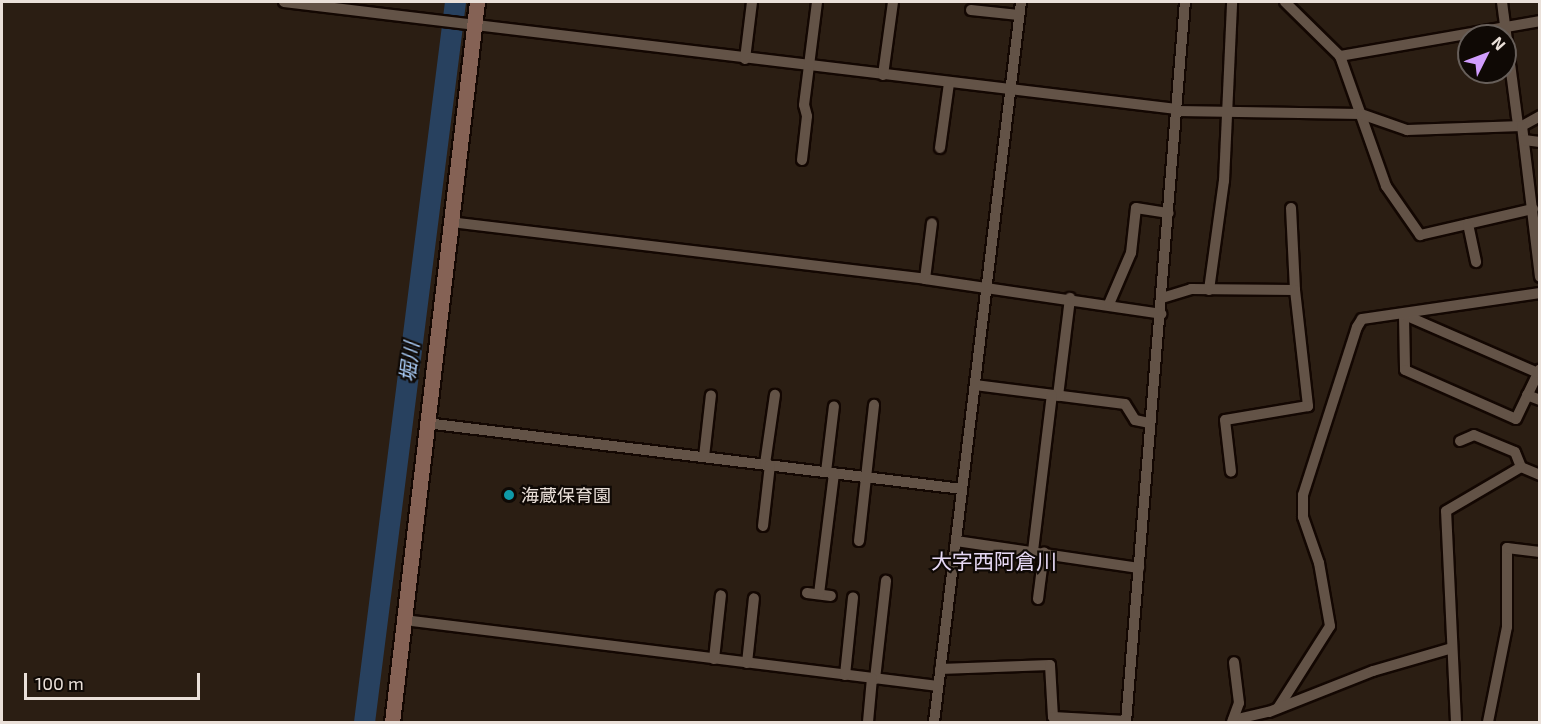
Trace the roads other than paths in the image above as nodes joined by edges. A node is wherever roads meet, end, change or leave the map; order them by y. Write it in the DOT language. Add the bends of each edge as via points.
graph roads {
  1 [pos="284,2"];
  2 [pos="477,2"];
  3 [pos="752,2"];
  4 [pos="817,2"];
  5 [pos="892,2"];
  6 [pos="1021,2"];
  7 [pos="1185,2"];
  8 [pos="1232,2"];
  9 [pos="1285,2"];
  10 [pos="1502,2"];
  11 [pos="311,3"];
  12 [pos="971,10"];
  13 [pos="1019,15"];
  14 [pos="1539,21"];
  15 [pos="471,24"];
  16 [pos="1506,24"];
  17 [pos="1517,25"];
  18 [pos="1457,36"];
  19 [pos="1340,56"];
  20 [pos="745,59"];
  21 [pos="809,66"];
  22 [pos="883,75"];
  23 [pos="949,83"];
  24 [pos="1514,84"];
  25 [pos="1009,90"];
  26 [pos="1177,110"];
  27 [pos="1227,114"];
  28 [pos="1361,114"];
  29 [pos="1539,116"];
  30 [pos="1520,126"];
  31 [pos="1524,140"];
  32 [pos="1539,142"];
  33 [pos="940,148"];
  34 [pos="802,160"];
  35 [pos="1291,208"];
  36 [pos="1533,209"];
  37 [pos="1169,213"];
  38 [pos="450,222"];
  39 [pos="932,223"];
  40 [pos="1468,224"];
  41 [pos="1538,236"];
  42 [pos="1476,262"];
  43 [pos="1539,277"];
  44 [pos="925,279"];
  45 [pos="987,288"];
  46 [pos="1209,290"];
  47 [pos="1295,290"];
  48 [pos="1539,293"];
  49 [pos="1070,298"];
  50 [pos="1162,298"];
  51 [pos="1109,304"];
  52 [pos="1161,314"];
  53 [pos="1405,316"];
  54 [pos="1538,370"];
  55 [pos="975,385"];
  56 [pos="1527,394"];
  57 [pos="711,395"];
  58 [pos="775,395"];
  59 [pos="1055,396"];
  60 [pos="1539,400"];
  61 [pos="874,405"];
  62 [pos="834,406"];
  63 [pos="426,423"];
  64 [pos="1149,423"];
  65 [pos="1460,441"];
  66 [pos="704,457"];
  67 [pos="767,464"];
  68 [pos="1521,467"];
  69 [pos="830,472"];
  70 [pos="1231,472"];
  71 [pos="1539,475"];
  72 [pos="866,476"];
  73 [pos="962,489"];
  74 [pos="763,526"];
  75 [pos="859,541"];
  76 [pos="956,541"];
  77 [pos="1039,551"];
  78 [pos="1539,552"];
  79 [pos="1139,568"];
  80 [pos="886,581"];
  81 [pos="722,595"];
  82 [pos="831,596"];
  83 [pos="854,597"];
  84 [pos="754,598"];
  85 [pos="1038,599"];
  86 [pos="404,621"];
  87 [pos="1452,648"];
  88 [pos="714,658"];
  89 [pos="1234,662"];
  90 [pos="747,663"];
  91 [pos="940,669"];
  92 [pos="845,675"];
  93 [pos="874,678"];
  94 [pos="938,686"];
  95 [pos="1278,708"];
  96 [pos="1053,720"];
  97 [pos="1233,721"];
  98 [pos="1126,722"];
  99 [pos="392,723"];
  100 [pos="868,723"];
  101 [pos="934,723"];
  102 [pos="1456,723"];
  103 [pos="1488,723"];
  1 -- 11 [label="street"];
  2 -- 15 [label="street"];
  3 -- 20 [label="street"];
  4 -- 21 [label="street"];
  5 -- 22 [label="street"];
  6 -- 13 [label="street"];
  7 -- 26 [label="street"];
  8 -- 27 [label="street"];
  9 -- 19 [label="street"];
  10 -- 16 [label="street"];
  11 -- 15 [label="street"];
  12 -- 13 [label="street"];
  13 -- 25 [label="street"];
  14 -- 17 [label="street"];
  15 -- 20 [label="street"];
  15 -- 38 [label="street"];
  18 -- 19 [label="street"];
  19 -- 28 [label="street"];
  20 -- 21 [label="street"];
  21 -- 22 [label="street"];
  21 -- 34 [label="street"];
  22 -- 23 [label="street"];
  23 -- 25 [label="street"];
  23 -- 33 [label="street"];
  24 -- 30 [label="street"];
  25 -- 26 [label="street"];
  25 -- 45 [label="street"];
  26 -- 27 [label="street"];
  26 -- 37 [label="street"];
  27 -- 28 [label="street"];
  27 -- 46 [label="street" via="1224,182"];
  28 -- 30 [label="street" via="1407,130"];
  28 -- 40 [label="street" via="1386,186 1420,235"];
  29 -- 30 [label="street"];
  30 -- 31 [label="street"];
  31 -- 32 [label="street"];
  31 -- 36 [label="street"];
  35 -- 47 [label="street"];
  36 -- 40 [label="street"];
  36 -- 41 [label="street"];
  37 -- 50 [label="street"];
  37 -- 51 [label="street" via="1136,208 1131,254"];
  38 -- 44 [label="street"];
  38 -- 63 [label="street"];
  39 -- 44 [label="street"];
  40 -- 42 [label="street"];
  41 -- 43 [label="street" via="1534,243"];
  44 -- 45 [label="street"];
  45 -- 49 [label="street"];
  45 -- 55 [label="street"];
  46 -- 47 [label="street"];
  46 -- 50 [label="street" via="1191,289"];
  47 -- 70 [label="street" via="1308,406 1225,420"];
  48 -- 53 [label="street"];
  49 -- 51 [label="street"];
  49 -- 59 [label="street"];
  50 -- 52 [label="street"];
  51 -- 52 [label="street"];
  52 -- 64 [label="street"];
  53 -- 54 [label="street"];
  53 -- 56 [label="street" via="1405,370 1516,419"];
  53 -- 95 [label="street" via="1362,319 1357,327 1305,487 1303,517 1319,564 1330,626"];
  54 -- 56 [label="street"];
  55 -- 59 [label="street"];
  55 -- 73 [label="street"];
  56 -- 60 [label="street"];
  57 -- 66 [label="street"];
  58 -- 67 [label="street"];
  59 -- 64 [label="street" via="1125,404 1135,420"];
  59 -- 77 [label="street"];
  61 -- 72 [label="street"];
  62 -- 69 [label="street"];
  63 -- 66 [label="street"];
  63 -- 86 [label="street"];
  64 -- 79 [label="street"];
  65 -- 68 [label="street" via="1474,435 1515,453"];
  66 -- 67 [label="street"];
  67 -- 69 [label="street"];
  67 -- 74 [label="street"];
  68 -- 71 [label="street"];
  68 -- 87 [label="street" via="1446,511"];
  69 -- 72 [label="street"];
  69 -- 82 [label="street" via="813,593"];
  72 -- 73 [label="street"];
  72 -- 75 [label="street"];
  73 -- 76 [label="street"];
  76 -- 77 [label="street"];
  76 -- 91 [label="street"];
  77 -- 79 [label="street"];
  77 -- 85 [label="street"];
  78 -- 103 [label="street" via="1507,548 1507,627"];
  79 -- 98 [label="street"];
  80 -- 93 [label="street"];
  81 -- 88 [label="street"];
  83 -- 92 [label="street"];
  84 -- 90 [label="street"];
  86 -- 88 [label="street"];
  86 -- 99 [label="street"];
  87 -- 95 [label="street" via="1373,671"];
  87 -- 102 [label="street"];
  88 -- 90 [label="street"];
  89 -- 97 [label="street" via="1239,703"];
  90 -- 92 [label="street"];
  91 -- 94 [label="street"];
  91 -- 96 [label="street" via="1050,665"];
  92 -- 93 [label="street"];
  93 -- 94 [label="street"];
  93 -- 100 [label="street"];
  94 -- 101 [label="street"];
  95 -- 97 [label="street"];
  96 -- 98 [label="street"];
}
